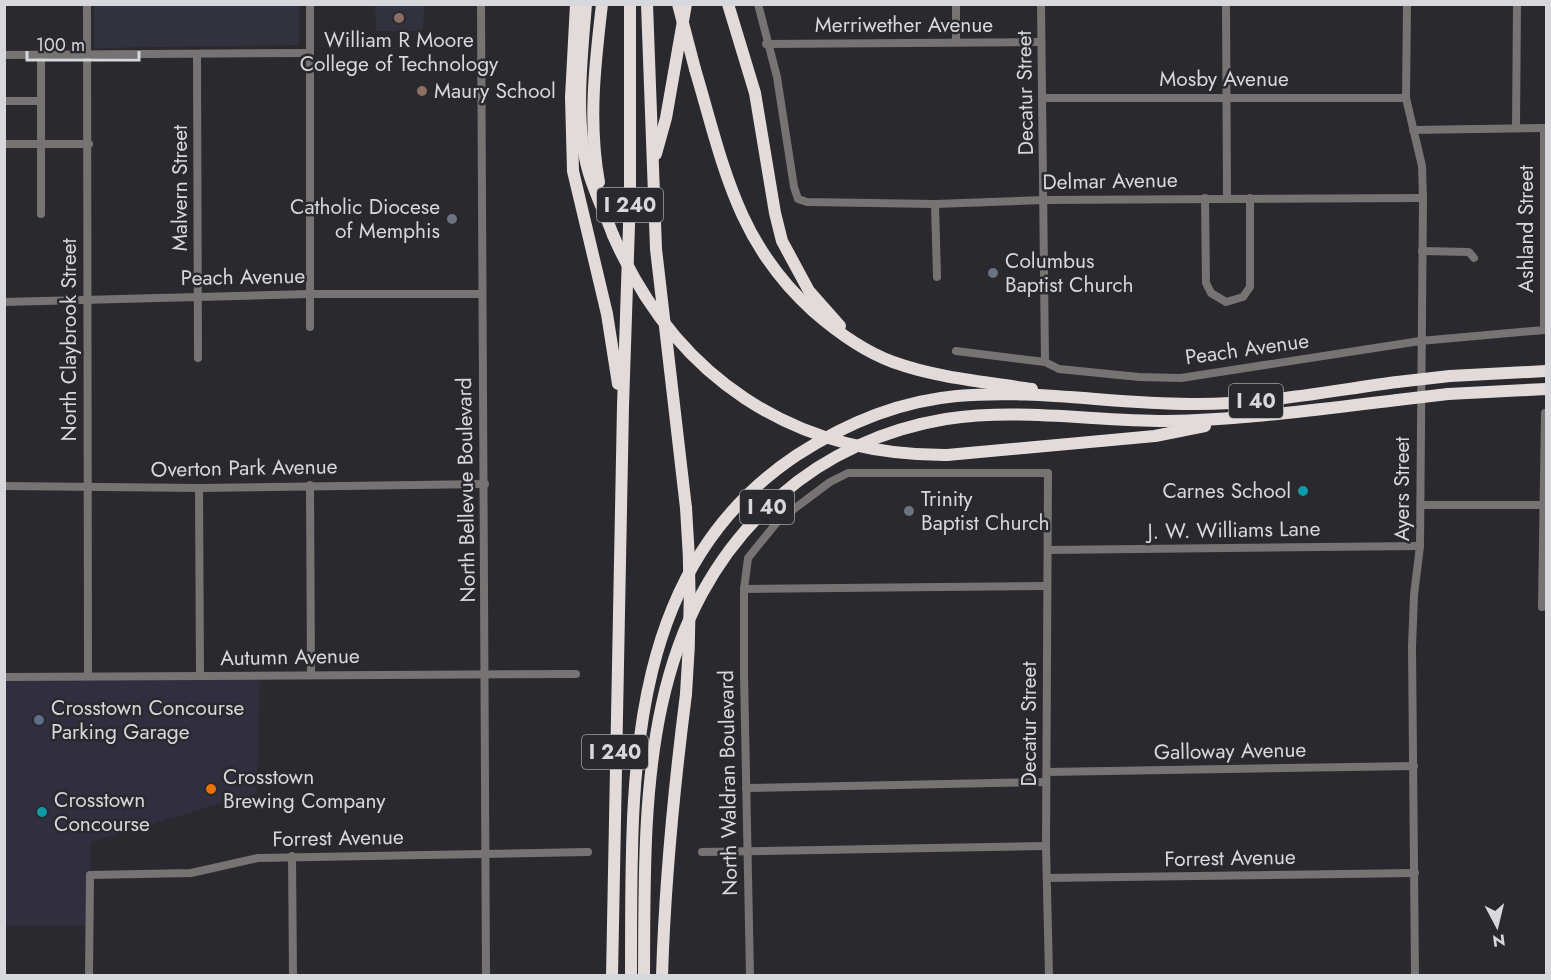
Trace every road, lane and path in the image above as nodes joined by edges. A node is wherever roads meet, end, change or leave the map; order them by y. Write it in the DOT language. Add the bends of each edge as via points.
graph roads {
  1 [pos="87,4"];
  2 [pos="310,4"];
  3 [pos="481,4"];
  4 [pos="576,4"];
  5 [pos="586,4"];
  6 [pos="602,4"];
  7 [pos="630,4"];
  8 [pos="647,4"];
  9 [pos="678,4"];
  10 [pos="686,4"];
  11 [pos="728,4"];
  12 [pos="758,4"];
  13 [pos="956,4"];
  14 [pos="1041,4"];
  15 [pos="1226,4"];
  16 [pos="1407,4"];
  17 [pos="1517,4"];
  18 [pos="956,42"];
  19 [pos="1041,42"];
  20 [pos="766,44"];
  21 [pos="310,53"];
  22 [pos="87,54"];
  23 [pos="197,54"];
  24 [pos="4,55"];
  25 [pos="41,55"];
  26 [pos="1227,96"];
  27 [pos="1043,98"];
  28 [pos="1406,98"];
  29 [pos="4,101"];
  30 [pos="41,101"];
  31 [pos="1516,127"];
  32 [pos="1545,128"];
  33 [pos="1413,130"];
  34 [pos="4,144"];
  35 [pos="42,144"];
  36 [pos="89,144"];
  37 [pos="652,166"];
  38 [pos="592,169"];
  39 [pos="1227,197"];
  40 [pos="1205,198"];
  41 [pos="1250,198"];
  42 [pos="1423,198"];
  43 [pos="1044,200"];
  44 [pos="935,204"];
  45 [pos="41,214"];
  46 [pos="1422,252"];
  47 [pos="1474,258"];
  48 [pos="937,277"];
  49 [pos="309,294"];
  50 [pos="482,294"];
  51 [pos="198,296"];
  52 [pos="86,300"];
  53 [pos="4,302"];
  54 [pos="310,327"];
  55 [pos="1544,330"];
  56 [pos="1420,341"];
  57 [pos="855,343"];
  58 [pos="956,351"];
  59 [pos="198,358"];
  60 [pos="1046,362"];
  61 [pos="1546,371"];
  62 [pos="1546,389"];
  63 [pos="1114,402"];
  64 [pos="623,406"];
  65 [pos="1545,413"];
  66 [pos="1242,419"];
  67 [pos="485,484"];
  68 [pos="310,485"];
  69 [pos="4,486"];
  70 [pos="86,487"];
  71 [pos="199,488"];
  72 [pos="1421,505"];
  73 [pos="1545,505"];
  74 [pos="1420,546"];
  75 [pos="1048,550"];
  76 [pos="1047,586"];
  77 [pos="744,589"];
  78 [pos="1542,607"];
  79 [pos="311,674"];
  80 [pos="486,674"];
  81 [pos="576,674"];
  82 [pos="88,676"];
  83 [pos="200,676"];
  84 [pos="4,677"];
  85 [pos="1414,766"];
  86 [pos="1047,772"];
  87 [pos="1046,782"];
  88 [pos="746,788"];
  89 [pos="1046,846"];
  90 [pos="747,850"];
  91 [pos="588,852"];
  92 [pos="702,852"];
  93 [pos="486,853"];
  94 [pos="292,856"];
  95 [pos="1414,873"];
  96 [pos="1047,879"];
  97 [pos="89,975"];
  98 [pos="293,975"];
  99 [pos="486,975"];
  100 [pos="612,975"];
  101 [pos="631,975"];
  102 [pos="644,975"];
  103 [pos="662,975"];
  104 [pos="750,975"];
  105 [pos="1049,975"];
  106 [pos="1415,975"];
  1 -- 22 [label="street, North Claybrook Street"];
  2 -- 21 [label="street"];
  3 -- 50 [label="street, North Bellevue Boulevard"];
  4 -- 64 [label="highway" via="571,97 573,171 607,314"];
  5 -- 38 [label="highway" via="582,112"];
  6 -- 38 [label="highway" via="592,103"];
  7 -- 64 [label="highway, I 240" via="630,195"];
  8 -- 37 [label="highway, I 240"];
  9 -- 57 [label="highway, bridge" via="734,197 759,249 788,289"];
  10 -- 37 [label="highway" via="666,118"];
  11 -- 57 [label="highway" via="755,93 782,241 809,291"];
  12 -- 20 [label="street"];
  13 -- 18 [label="street"];
  14 -- 19 [label="street, Decatur Street"];
  15 -- 26 [label="street"];
  16 -- 28 [label="street, Ayers Street"];
  17 -- 31 [label="street"];
  18 -- 19 [label="street, Merriwether Avenue"];
  18 -- 20 [label="street, Merriwether Avenue"];
  19 -- 27 [label="street, Decatur Street"];
  20 -- 44 [label="street, Delmar Avenue" via="777,77 798,199"];
  21 -- 23 [label="street"];
  21 -- 49 [label="street"];
  22 -- 23 [label="street"];
  22 -- 25 [label="street"];
  22 -- 36 [label="street, North Claybrook Street"];
  23 -- 51 [label="street, Malvern Street"];
  24 -- 25 [label="street"];
  25 -- 30 [label="street"];
  26 -- 27 [label="street, Mosby Avenue"];
  26 -- 28 [label="street, Mosby Avenue"];
  26 -- 39 [label="street"];
  27 -- 43 [label="street, Decatur Street"];
  28 -- 33 [label="street, Ayers Street"];
  29 -- 30 [label="street"];
  30 -- 35 [label="street"];
  31 -- 32 [label="street"];
  31 -- 33 [label="street"];
  32 -- 55 [label="street, Ashland Street"];
  33 -- 42 [label="street, Ayers Street" via="1422,166"];
  34 -- 35 [label="street"];
  35 -- 36 [label="street"];
  35 -- 45 [label="street"];
  36 -- 52 [label="street, North Claybrook Street"];
  37 -- 103 [label="highway, I 240, bridge" via="656,249 692,572 691,634 671,809"];
  38 -- 66 [label="highway, bridge" via="613,235 657,315 695,360 736,394 784,422 834,441 891,453 947,455 1155,435"];
  39 -- 40 [label="street, Delmar Avenue"];
  39 -- 41 [label="street, Delmar Avenue"];
  40 -- 41 [label="street" via="1206,283 1210,294 1226,302 1243,297 1250,287"];
  40 -- 43 [label="street, Delmar Avenue"];
  41 -- 42 [label="street, Delmar Avenue"];
  42 -- 46 [label="street, Ayers Street"];
  43 -- 44 [label="street, Delmar Avenue"];
  43 -- 60 [label="street, Decatur Street"];
  44 -- 48 [label="street"];
  46 -- 47 [label="street" via="1469,252"];
  46 -- 56 [label="street, Ayers Street"];
  49 -- 50 [label="street, Peach Avenue"];
  49 -- 51 [label="street, Peach Avenue"];
  49 -- 54 [label="street"];
  50 -- 67 [label="street, North Bellevue Boulevard"];
  51 -- 52 [label="street, Peach Avenue"];
  51 -- 59 [label="street, Malvern Street"];
  52 -- 53 [label="street, Peach Avenue"];
  52 -- 70 [label="street, North Claybrook Street"];
  55 -- 56 [label="street, Peach Avenue"];
  56 -- 60 [label="street, Peach Avenue" via="1181,378 1059,369"];
  56 -- 72 [label="street, Ayers Street"];
  57 -- 63 [label="highway" via="892,362 932,373"];
  58 -- 60 [label="street, Peach Avenue"];
  61 -- 63 [label="highway, I 40, bridge" via="1450,376 1220,404"];
  62 -- 66 [label="highway, I 40, bridge" via="1448,394"];
  63 -- 101 [label="highway, I 40" via="979,395 896,408 838,431 788,461 756,487 720,526 678,594 649,676 634,784"];
  64 -- 100 [label="highway, I 240"];
  65 -- 73 [label="street"];
  66 -- 102 [label="highway, I 40" via="1162,421 1021,414 945,419 893,432 835,457 765,508 706,585 677,648 663,695 647,815"];
  67 -- 68 [label="street, Overton Park Avenue"];
  67 -- 80 [label="street, North Bellevue Boulevard"];
  68 -- 71 [label="street, Overton Park Avenue"];
  68 -- 79 [label="street"];
  69 -- 70 [label="street, Overton Park Avenue"];
  70 -- 71 [label="street, Overton Park Avenue"];
  70 -- 82 [label="street, North Claybrook Street"];
  71 -- 83 [label="street"];
  72 -- 73 [label="street"];
  72 -- 74 [label="street, Ayers Street"];
  73 -- 78 [label="street"];
  74 -- 75 [label="street, J. W. Williams Lane"];
  74 -- 85 [label="street, Ayers Street" via="1414,595"];
  75 -- 76 [label="street, Decatur Street"];
  75 -- 77 [label="street, Decatur Street" via="1048,473 848,473 778,521 748,558"];
  76 -- 77 [label="street"];
  76 -- 86 [label="street, Decatur Street"];
  77 -- 88 [label="street, North Waldran Boulevard"];
  79 -- 80 [label="street, Autumn Avenue"];
  79 -- 83 [label="street, Autumn Avenue"];
  80 -- 81 [label="street, Autumn Avenue"];
  80 -- 93 [label="street, North Bellevue Boulevard"];
  82 -- 83 [label="street, Autumn Avenue"];
  82 -- 84 [label="street, Autumn Avenue"];
  85 -- 86 [label="street, Galloway Avenue"];
  85 -- 95 [label="street, Ayers Street"];
  86 -- 87 [label="street, Decatur Street"];
  87 -- 88 [label="street"];
  87 -- 89 [label="street, Decatur Street"];
  88 -- 90 [label="street, North Waldran Boulevard"];
  89 -- 90 [label="street"];
  89 -- 96 [label="street, Decatur Street"];
  90 -- 92 [label="street"];
  90 -- 104 [label="street, North Waldran Boulevard"];
  91 -- 93 [label="street, Forrest Avenue"];
  93 -- 94 [label="street, Forrest Avenue"];
  93 -- 99 [label="street, North Bellevue Boulevard"];
  94 -- 97 [label="street, Forrest Avenue" via="258,858 191,873 90,875"];
  94 -- 98 [label="street"];
  95 -- 96 [label="street, Forrest Avenue"];
  95 -- 106 [label="street, Ayers Street"];
  96 -- 105 [label="street, Decatur Street"];
}
